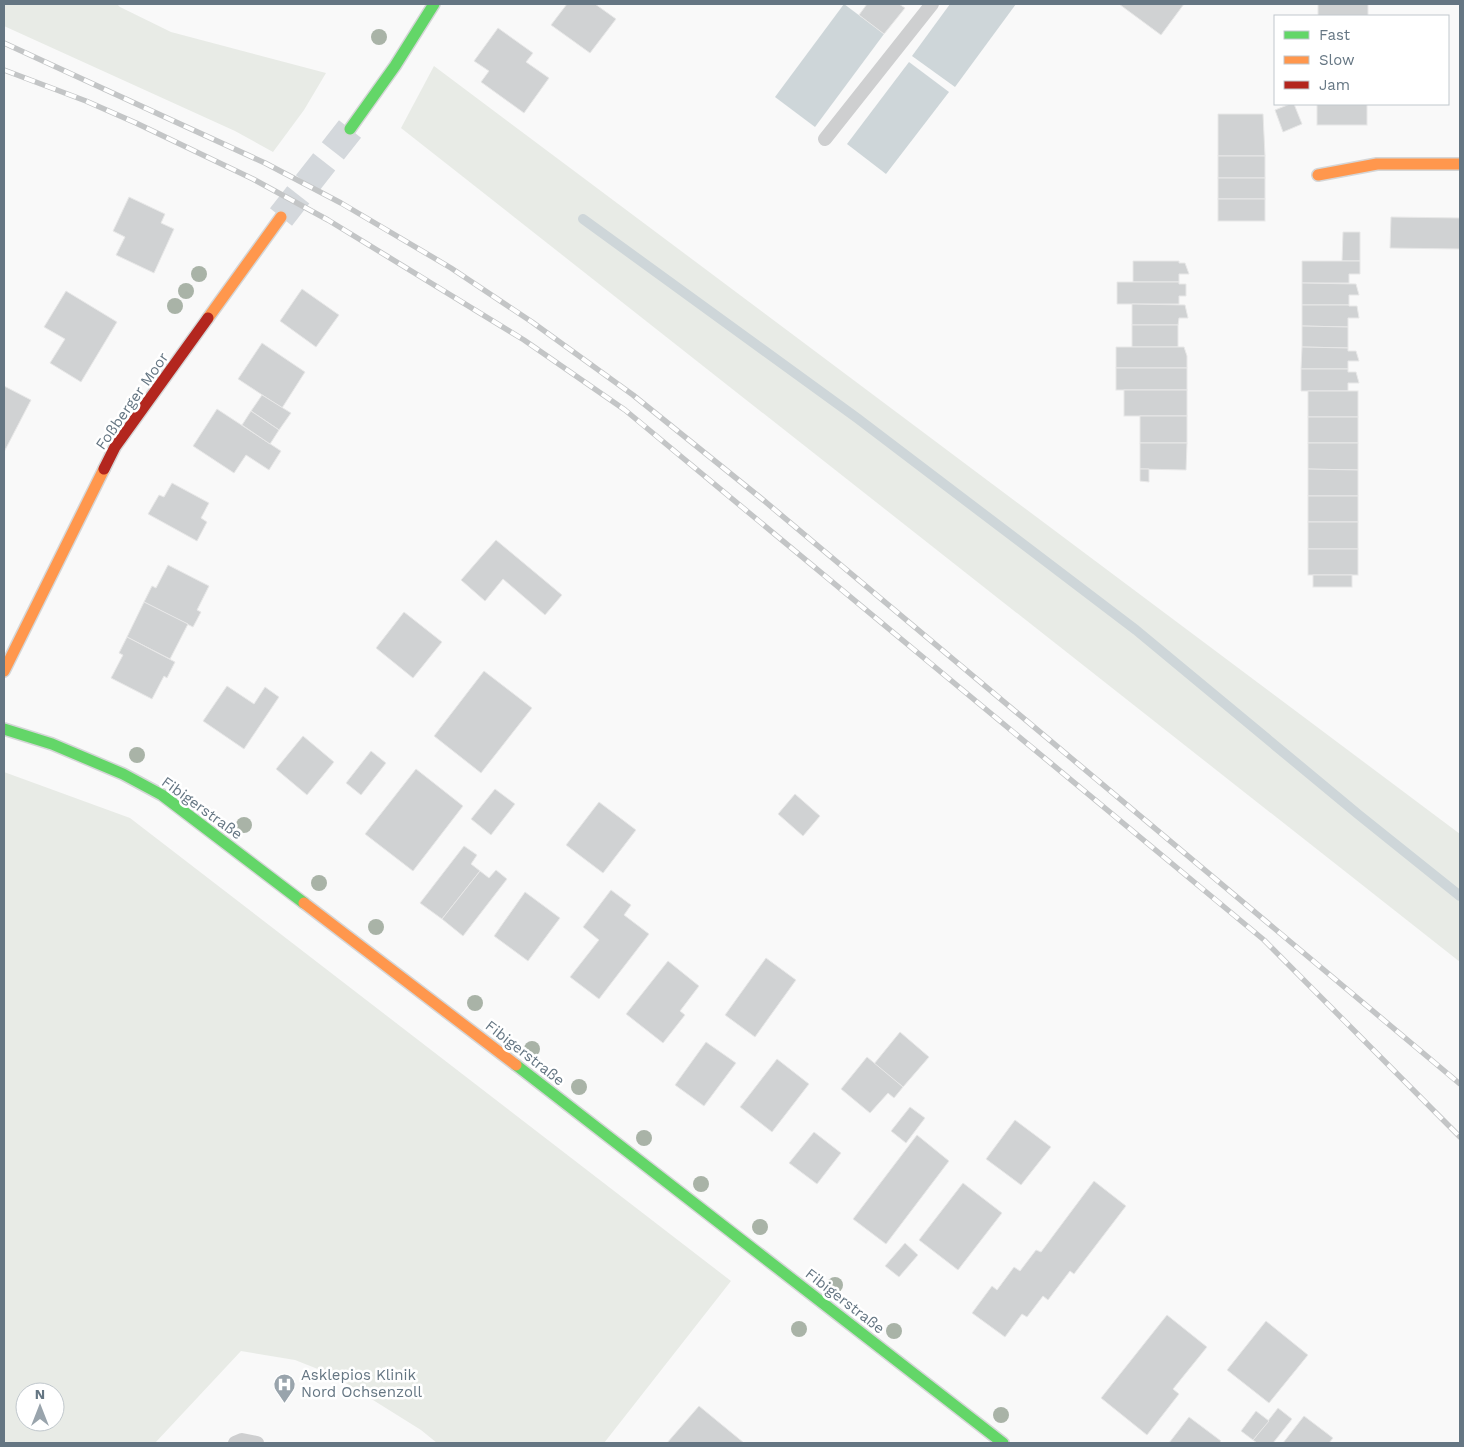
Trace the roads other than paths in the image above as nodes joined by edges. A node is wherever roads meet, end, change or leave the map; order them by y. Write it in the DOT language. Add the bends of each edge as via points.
graph roads {
  1 [pos="434,4"];
  2 [pos="932,4"];
  3 [pos="350,129"];
  4 [pos="825,139"];
  5 [pos="1460,164"];
  6 [pos="1318,175"];
  7 [pos="282,217"];
  8 [pos="4,671"];
  9 [pos="4,728"];
  10 [pos="235,1443"];
  11 [pos="258,1443"];
  12 [pos="1003,1443"];
  1 -- 3 [label="street"];
  2 -- 4 [label="lane"];
  5 -- 6 [label="street" via="1376,164"];
  7 -- 8 [label="street, Foßberger Moor" via="115,447"];
  9 -- 12 [label="street, Fibigerstraße" via="123,774 162,795 487,1042"];
  10 -- 11 [label="lane" via="242,1440"];
}
